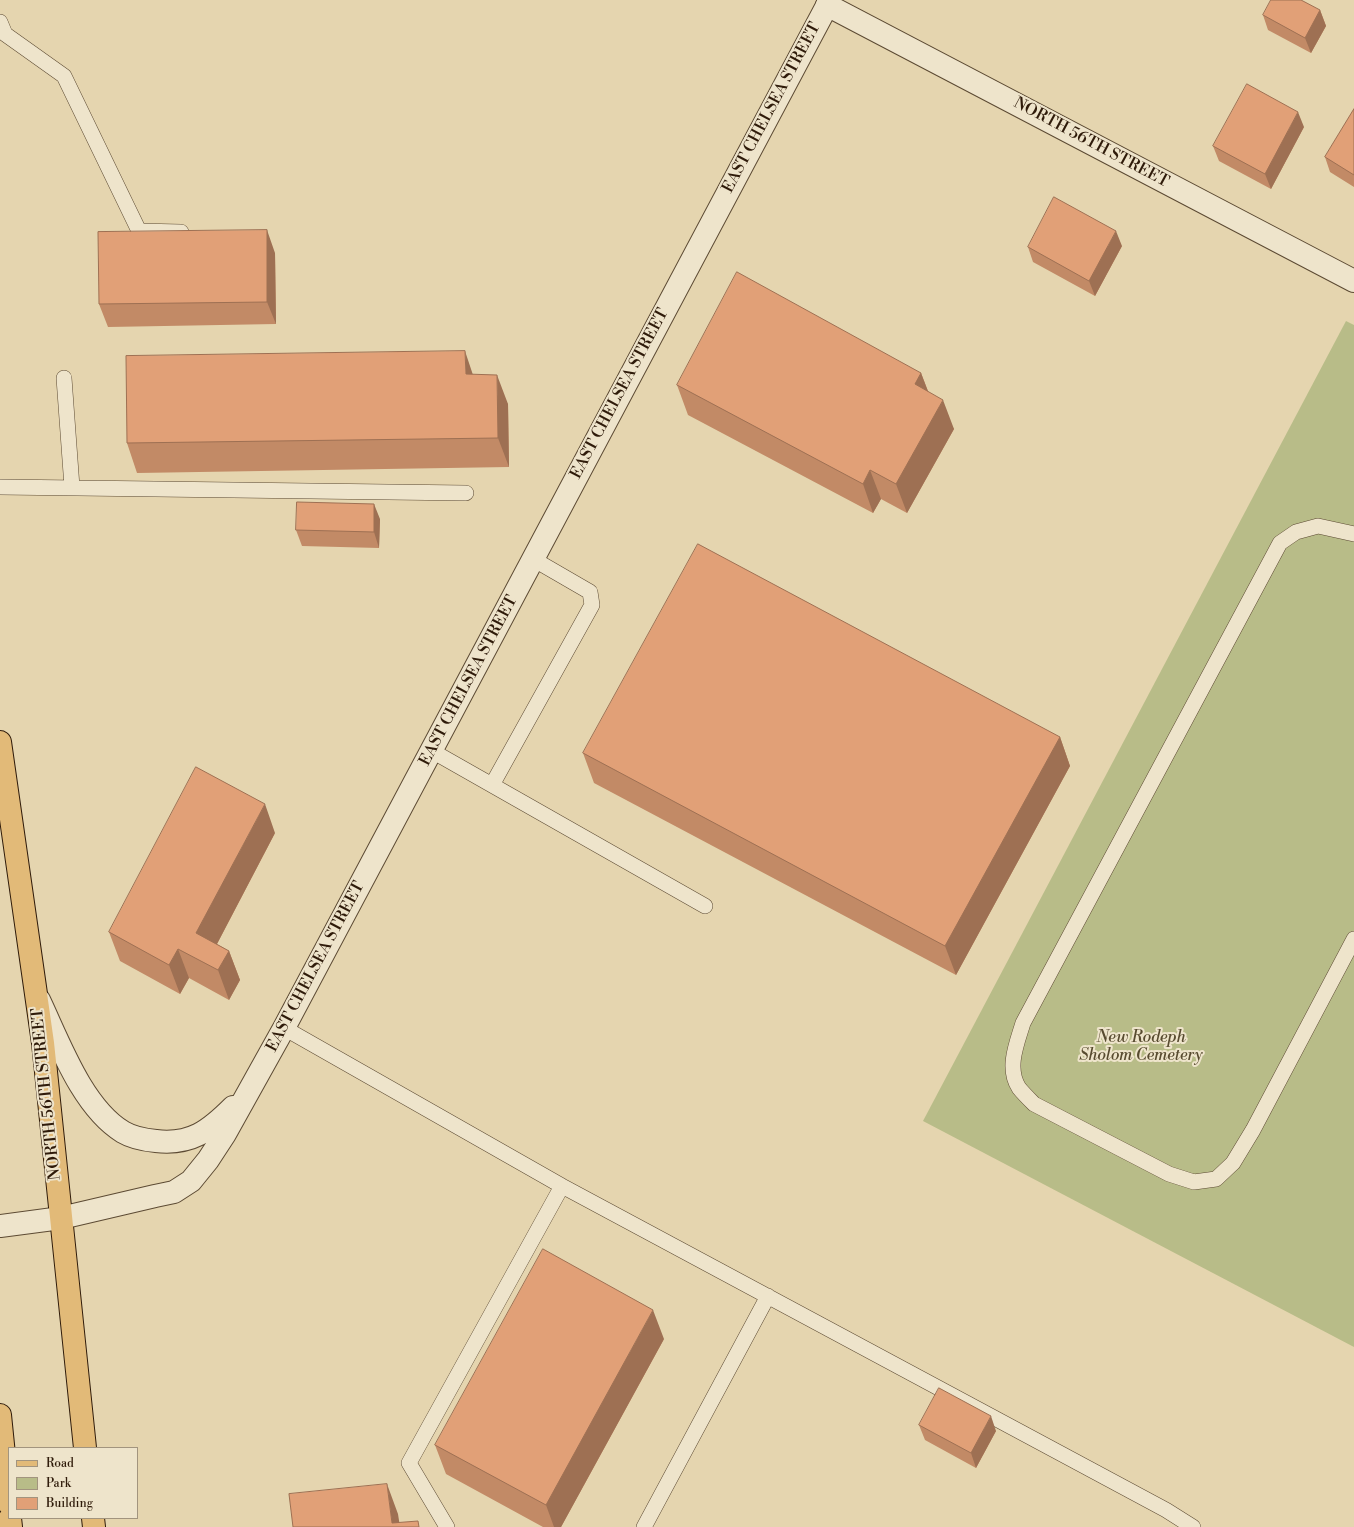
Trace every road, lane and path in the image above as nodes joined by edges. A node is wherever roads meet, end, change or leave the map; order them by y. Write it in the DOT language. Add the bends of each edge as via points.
graph roads {
  1 [pos="828,2"];
  2 [pos="2,31"];
  3 [pos="192,232"];
  4 [pos="1354,281"];
  5 [pos="64,378"];
  6 [pos="72,487"];
  7 [pos="0,488"];
  8 [pos="466,493"];
  9 [pos="1354,534"];
  10 [pos="533,559"];
  11 [pos="0,742"];
  12 [pos="432,750"];
  13 [pos="492,785"];
  14 [pos="705,906"];
  15 [pos="1354,939"];
  16 [pos="36,993"];
  17 [pos="284,1028"];
  18 [pos="249,1091"];
  19 [pos="562,1186"];
  20 [pos="61,1218"];
  21 [pos="0,1226"];
  22 [pos="768,1296"];
  23 [pos="0,1415"];
  24 [pos="85,1447"];
  25 [pos="8,1494"];
  26 [pos="447,1527"];
  27 [pos="644,1527"];
  28 [pos="1193,1527"];
  1 -- 4 [label="street, NORTH 56TH STREET"];
  1 -- 10 [label="street, EAST CHELSEA STREET"];
  2 -- 3 [label="lane" via="64,76 139,231"];
  5 -- 6 [label="lane"];
  6 -- 7 [label="lane"];
  6 -- 8 [label="lane"];
  9 -- 15 [label="lane" via="1318,526 1296,532 1280,543 1023,1023 1014,1051 1013,1072 1018,1087 1034,1104 1169,1174 1194,1182 1216,1179 1233,1163 1253,1130"];
  10 -- 12 [label="street, EAST CHELSEA STREET"];
  10 -- 13 [label="lane" via="590,592 592,605"];
  11 -- 16 [label="main road, NORTH 56TH STREET"];
  12 -- 13 [label="lane"];
  12 -- 17 [label="street, EAST CHELSEA STREET"];
  13 -- 14 [label="lane"];
  16 -- 18 [label="street" via="76,1077 106,1118 124,1132 151,1141 191,1139 220,1121"];
  16 -- 20 [label="main road, NORTH 56TH STREET"];
  17 -- 18 [label="street, EAST CHELSEA STREET"];
  17 -- 19 [label="lane"];
  18 -- 20 [label="street, EAST CHELSEA STREET" via="212,1154 191,1181 174,1192"];
  19 -- 22 [label="lane"];
  19 -- 26 [label="lane" via="409,1463"];
  20 -- 21 [label="street, EAST CHELSEA STREET"];
  20 -- 24 [label="main road, NORTH 56TH STREET"];
  22 -- 27 [label="lane"];
  22 -- 28 [label="lane" via="1159,1506"];
  23 -- 25 [label="main road"];
}
